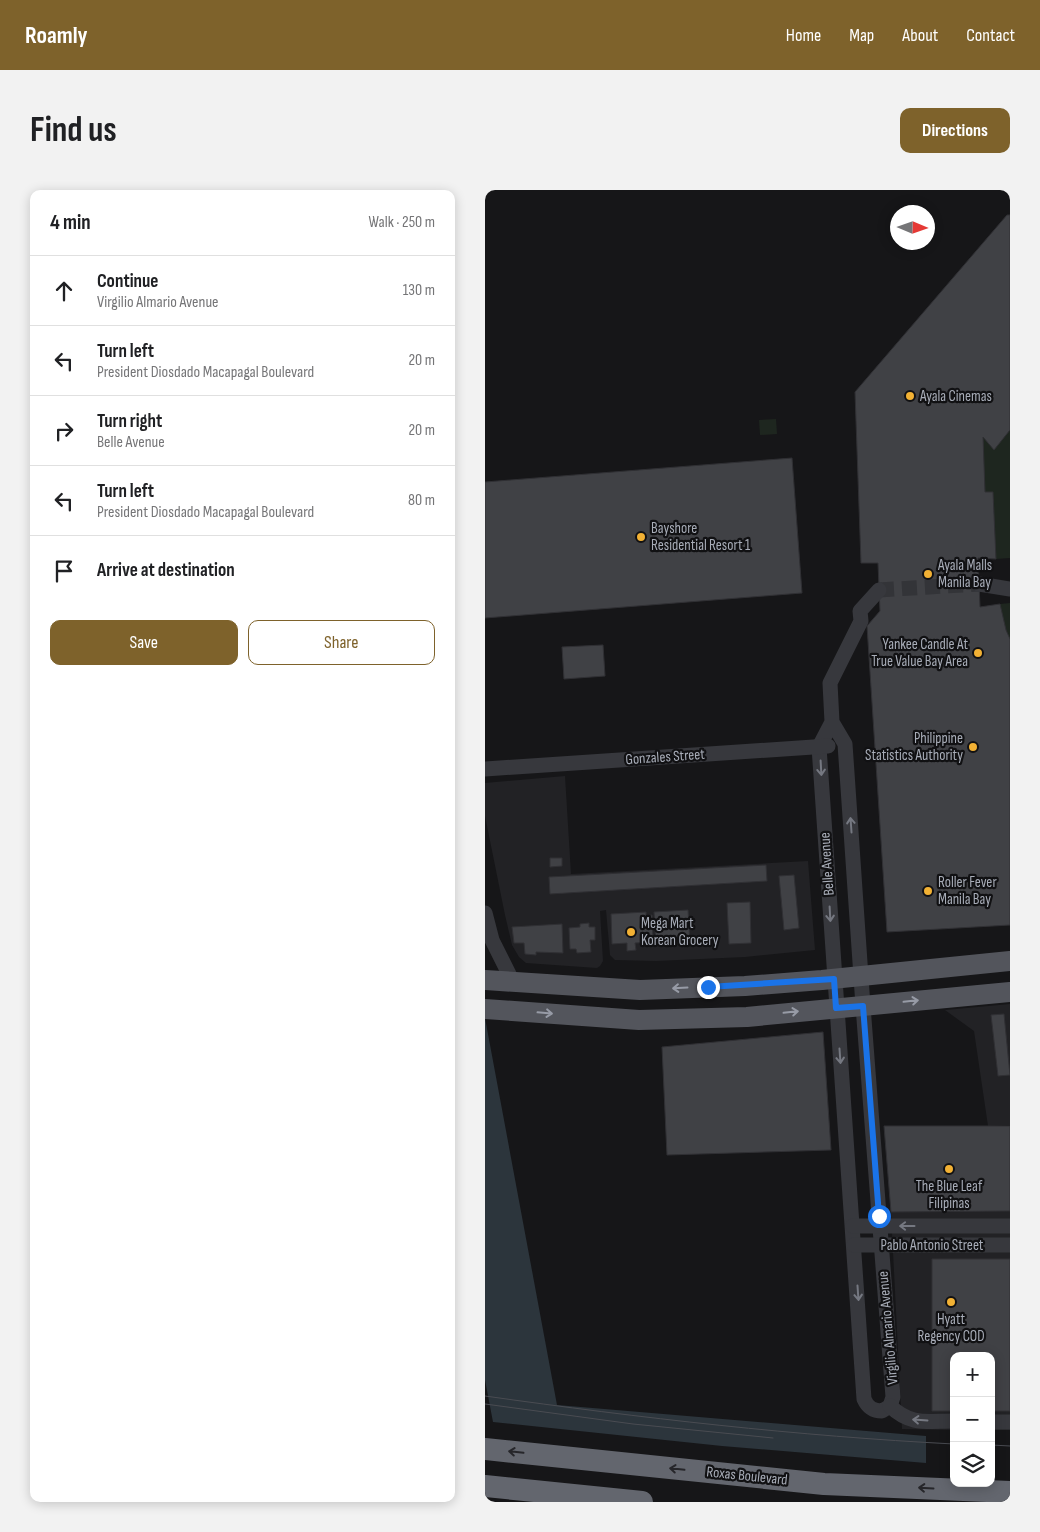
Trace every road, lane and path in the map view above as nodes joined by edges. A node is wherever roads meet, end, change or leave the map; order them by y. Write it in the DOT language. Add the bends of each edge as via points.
graph roads {
  1 [pos="979,584"];
  2 [pos="1010,589"];
  3 [pos="879,590"];
  4 [pos="832,722"];
  5 [pos="845,744"];
  6 [pos="819,746"];
  7 [pos="485,769"];
  8 [pos="485,913"];
  9 [pos="1010,961"];
  10 [pos="861,976"];
  11 [pos="834,979"];
  12 [pos="487,980"];
  13 [pos="513,982"];
  14 [pos="1010,992"];
  15 [pos="863,1006"];
  16 [pos="836,1008"];
  17 [pos="491,1009"];
  18 [pos="853,1226"];
  19 [pos="879,1226"];
  20 [pos="1010,1226"];
  21 [pos="854,1245"];
  22 [pos="881,1245"];
  23 [pos="1010,1246"];
  24 [pos="890,1406"];
  25 [pos="950,1421"];
  26 [pos="995,1422"];
  27 [pos="1010,1422"];
  28 [pos="485,1449"];
  29 [pos="485,1486"];
  30 [pos="1010,1492"];
  31 [pos="564,1498"];
  32 [pos="642,1502"];
  1 -- 2 [label="street"];
  3 -- 4 [label="street, Belle Avenue" via="860,610 861,621 830,683"];
  4 -- 5 [label="street, Belle Avenue"];
  4 -- 6 [label="street"];
  5 -- 6 [label="street, Gonzales Street"];
  10 -- 5 [label="street, Belle Avenue, one-way"];
  6 -- 7 [label="street, Gonzales Street"];
  6 -- 11 [label="street, Belle Avenue, one-way"];
  8 -- 13 [label="street" via="492,940"];
  9 -- 10 [label="main road"];
  10 -- 11 [label="main road"];
  10 -- 15 [label="street, Belle Avenue"];
  11 -- 13 [label="main road, one-way" via="640,990"];
  11 -- 16 [label="street, Belle Avenue"];
  12 -- 13 [label="main road"];
  15 -- 14 [label="main road, one-way"];
  15 -- 16 [label="main road"];
  15 -- 19 [label="street, Virgilio Almario Avenue"];
  17 -- 16 [label="main road, one-way" via="639,1020 747,1017"];
  16 -- 18 [label="street, Virgilio Almario Avenue, one-way"];
  18 -- 19 [label="street, Pablo Antonio Street"];
  18 -- 21 [label="street, Virgilio Almario Avenue"];
  20 -- 19 [label="street, Pablo Antonio Street, one-way"];
  19 -- 22 [label="street, Virgilio Almario Avenue"];
  21 -- 22 [label="street, Pablo Antonio Street"];
  21 -- 24 [label="street, Virgilio Almario Avenue, one-way" via="865,1399 867,1405 877,1411"];
  22 -- 23 [label="street, Pablo Antonio Street"];
  22 -- 24 [label="street, Virgilio Almario Avenue" via="893,1397"];
  25 -- 24 [label="street, one-way" via="909,1420"];
  26 -- 27 [label="street"];
  30 -- 28 [label="highway, Roxas Boulevard, one-way" via="823,1484"];
  29 -- 31 [label="highway"];
  31 -- 32 [label="highway"];
}
